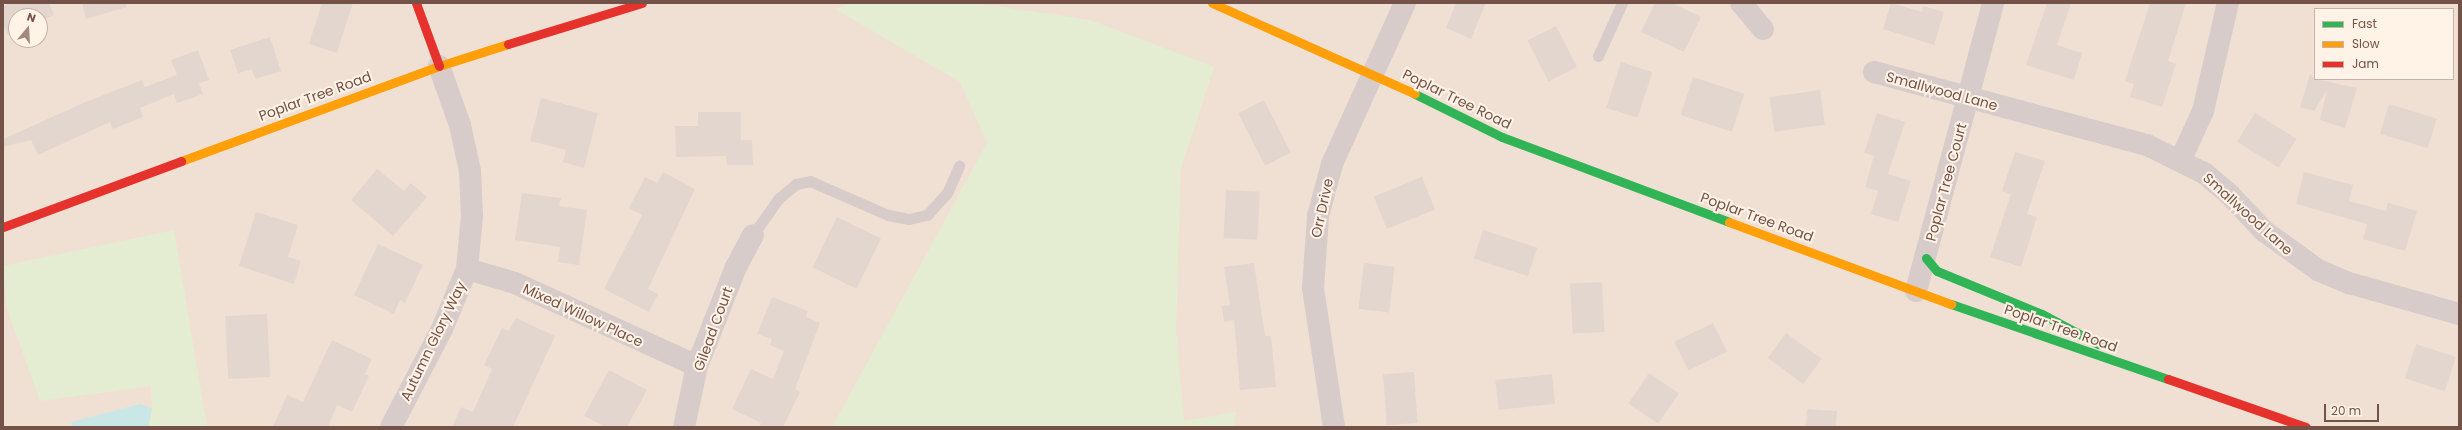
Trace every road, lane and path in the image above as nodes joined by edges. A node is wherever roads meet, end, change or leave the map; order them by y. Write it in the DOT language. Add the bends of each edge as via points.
graph roads {
  1 [pos="416,3"];
  2 [pos="642,3"];
  3 [pos="1212,3"];
  4 [pos="1405,3"];
  5 [pos="1622,3"];
  6 [pos="1993,3"];
  7 [pos="2228,3"];
  8 [pos="1745,5"];
  9 [pos="1763,29"];
  10 [pos="1598,56"];
  11 [pos="439,66"];
  12 [pos="1874,72"];
  13 [pos="1373,73"];
  14 [pos="1968,98"];
  15 [pos="2181,159"];
  16 [pos="959,166"];
  17 [pos="3,227"];
  18 [pos="754,235"];
  19 [pos="1926,258"];
  20 [pos="467,269"];
  21 [pos="1916,291"];
  22 [pos="2459,314"];
  23 [pos="697,366"];
  24 [pos="2157,376"];
  25 [pos="391,427"];
  26 [pos="684,427"];
  27 [pos="1334,427"];
  28 [pos="2306,427"];
  1 -- 11 [label="main road"];
  2 -- 11 [label="main road, Poplar Tree Road"];
  3 -- 13 [label="main road, Poplar Tree Road"];
  4 -- 13 [label="street, Orr Drive"];
  5 -- 10 [label="lane"];
  6 -- 14 [label="street, Poplar Tree Court"];
  7 -- 15 [label="street" via="2203,111"];
  8 -- 9 [label="street"];
  11 -- 17 [label="main road, Poplar Tree Road"];
  11 -- 20 [label="street, Autumn Glory Way" via="460,125 470,171 472,216"];
  12 -- 14 [label="street, Smallwood Lane"];
  13 -- 21 [label="main road, Poplar Tree Road" via="1502,137"];
  13 -- 27 [label="street, Orr Drive" via="1332,164 1314,252 1315,324"];
  14 -- 15 [label="street, Smallwood Lane" via="2147,145"];
  14 -- 19 [label="street, Poplar Tree Court"];
  15 -- 22 [label="street, Smallwood Lane" via="2229,194 2289,252 2318,270 2349,283"];
  16 -- 18 [label="lane" via="947,193 928,215 909,219 888,216 810,182 796,184 778,199"];
  18 -- 23 [label="street, Gilead Court" via="736,267"];
  19 -- 21 [label="street, Poplar Tree Court"];
  19 -- 24 [label="main road" via="1937,271 2042,314"];
  20 -- 23 [label="street, Mixed Willow Place" via="515,283"];
  20 -- 25 [label="street, Autumn Glory Way" via="442,329"];
  21 -- 24 [label="main road, Poplar Tree Road"];
  23 -- 26 [label="street, Gilead Court"];
  24 -- 28 [label="main road, Poplar Tree Road"];
}
